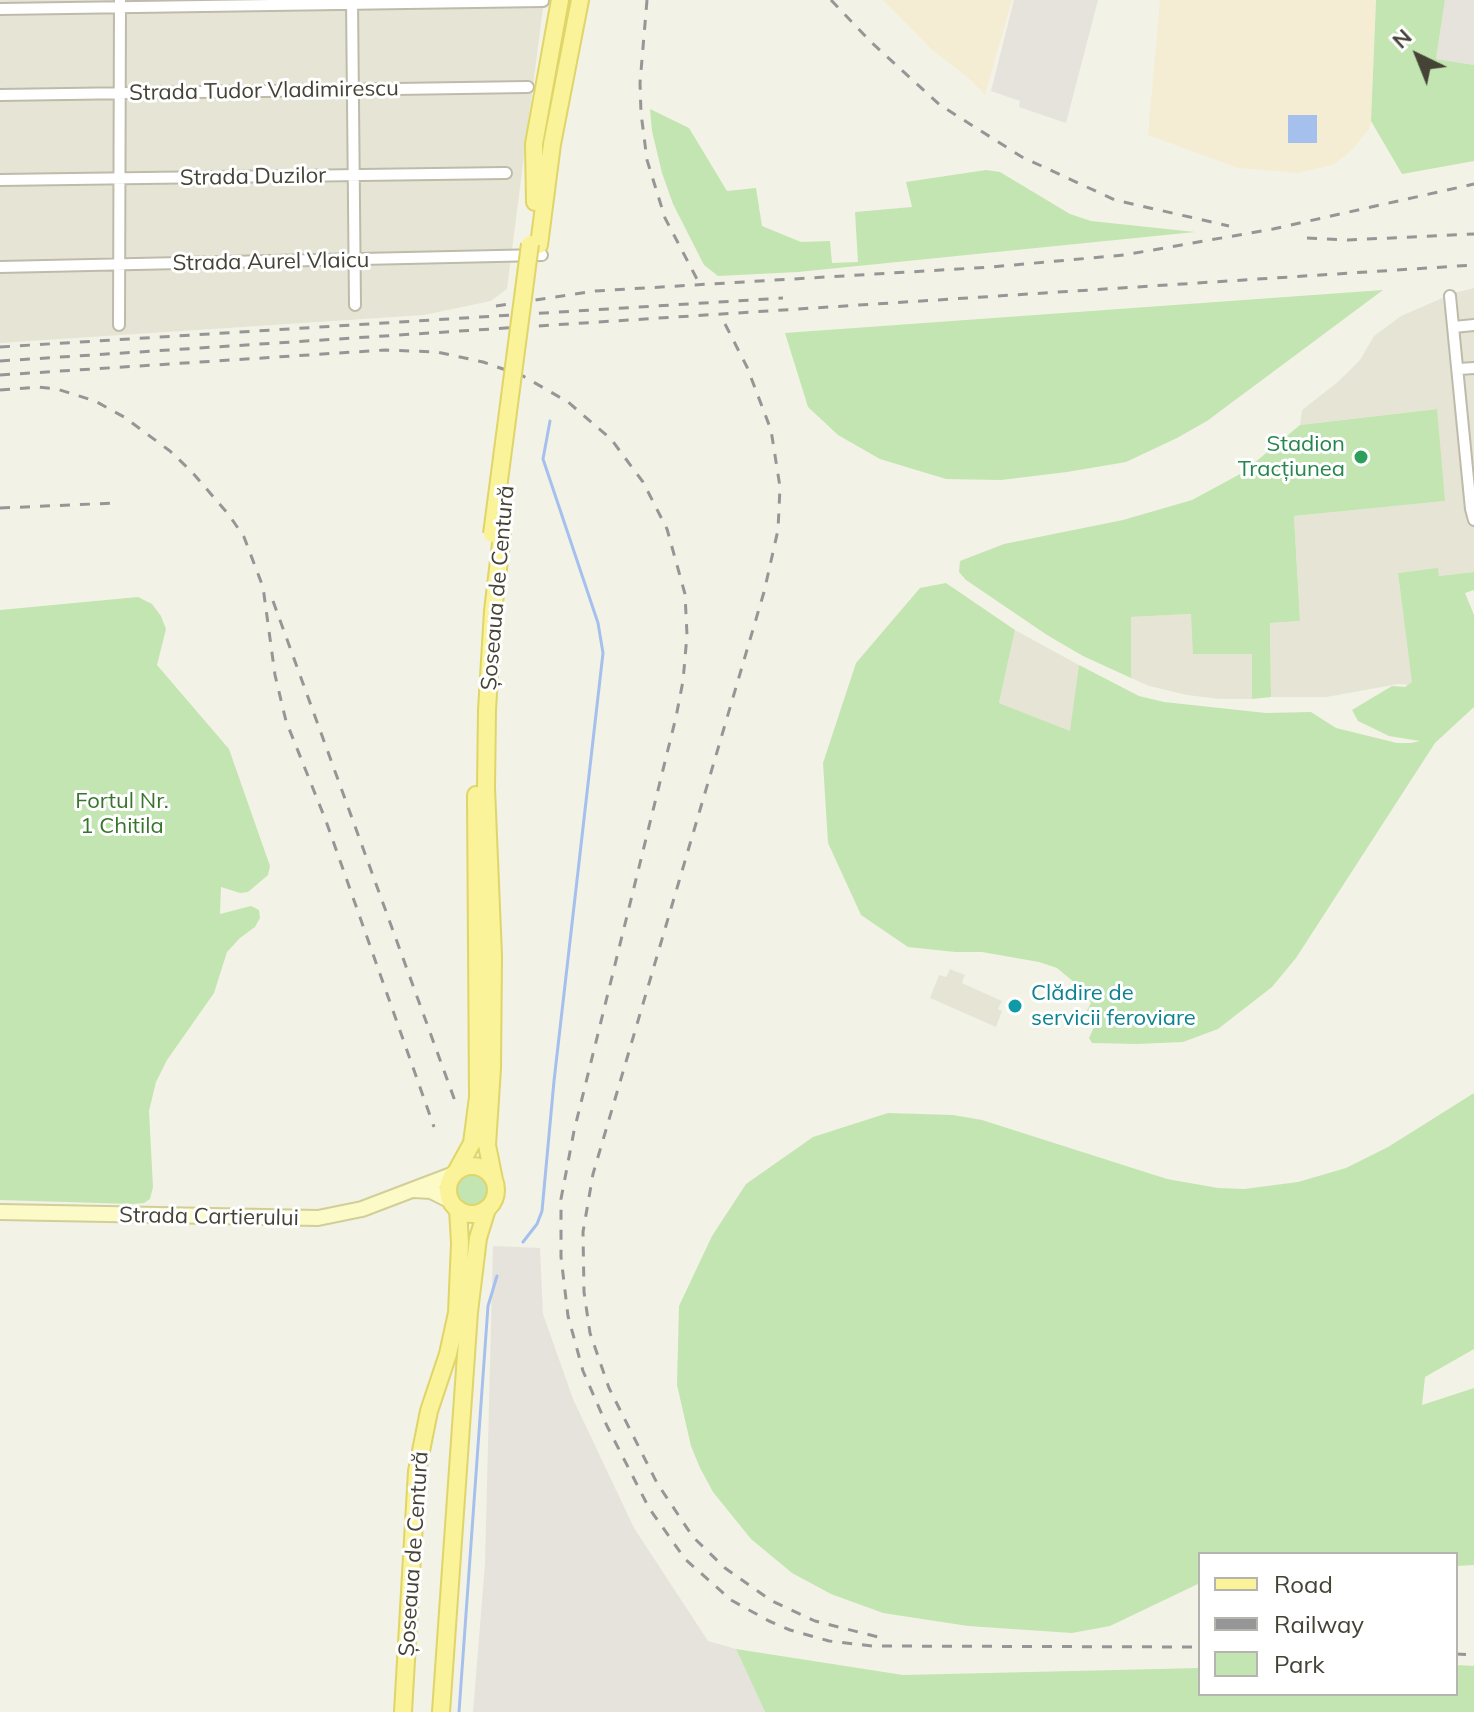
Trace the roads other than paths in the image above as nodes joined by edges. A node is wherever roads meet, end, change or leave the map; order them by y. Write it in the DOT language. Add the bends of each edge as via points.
graph roads {
  1 [pos="560,0"];
  2 [pos="570,0"];
  3 [pos="580,0"];
  4 [pos="590,0"];
  5 [pos="543,1"];
  6 [pos="352,2"];
  7 [pos="120,4"];
  8 [pos="0,9"];
  9 [pos="563,65"];
  10 [pos="528,87"];
  11 [pos="354,89"];
  12 [pos="121,93"];
  13 [pos="0,95"];
  14 [pos="506,173"];
  15 [pos="355,177"];
  16 [pos="121,179"];
  17 [pos="0,180"];
  18 [pos="539,207"];
  19 [pos="537,248"];
  20 [pos="355,261"];
  21 [pos="120,265"];
  22 [pos="0,267"];
  23 [pos="1450,296"];
  24 [pos="355,305"];
  25 [pos="119,325"];
  26 [pos="1474,325"];
  27 [pos="1454,327"];
  28 [pos="1474,368"];
  29 [pos="1459,369"];
  30 [pos="1469,415"];
  31 [pos="1470,456"];
  32 [pos="1474,520"];
  33 [pos="497,534"];
  34 [pos="455,1173"];
  35 [pos="494,1180"];
  36 [pos="414,1190"];
  37 [pos="454,1205"];
  38 [pos="487,1209"];
  39 [pos="0,1212"];
  40 [pos="403,1712"];
  41 [pos="441,1712"];
  1 -- 18 [label="main road" via="534,144"];
  2 -- 9 [label="main road, Șoseaua de Centură"];
  3 -- 9 [label="main road, Șoseaua de Centură"];
  4 -- 18 [label="main road" via="561,158"];
  5 -- 6 [label="street"];
  6 -- 7 [label="street"];
  6 -- 11 [label="street"];
  7 -- 8 [label="street"];
  7 -- 12 [label="street"];
  9 -- 18 [label="main road, Șoseaua de Centură"];
  10 -- 11 [label="street, Strada Tudor Vladimirescu"];
  11 -- 12 [label="street, Strada Tudor Vladimirescu"];
  11 -- 15 [label="street"];
  12 -- 13 [label="street, Strada Tudor Vladimirescu"];
  12 -- 16 [label="street"];
  14 -- 15 [label="street, Strada Duzilor"];
  15 -- 16 [label="street, Strada Duzilor"];
  15 -- 20 [label="street"];
  16 -- 17 [label="street, Strada Duzilor"];
  16 -- 21 [label="street"];
  18 -- 19 [label="main road, Șoseaua de Centură"];
  19 -- 20 [label="street, Strada Aurel Vlaicu"];
  19 -- 33 [label="main road, Șoseaua de Centură"];
  20 -- 21 [label="street, Strada Aurel Vlaicu"];
  20 -- 24 [label="street"];
  21 -- 22 [label="street, Strada Aurel Vlaicu"];
  21 -- 25 [label="street"];
  23 -- 27 [label="street"];
  26 -- 27 [label="street"];
  27 -- 29 [label="street"];
  28 -- 29 [label="street"];
  29 -- 30 [label="street"];
  30 -- 31 [label="street"];
  31 -- 32 [label="street"];
  33 -- 34 [label="main road, Șoseaua de Centură" via="477,697 478,1097 470,1150"];
  33 -- 35 [label="main road, Șoseaua de Centură" via="486,788 493,956 487,1145"];
  34 -- 35 [label="main road" via="477,1166"];
  34 -- 36 [label="street, Strada Cartierului"];
  34 -- 37 [label="main road, Șoseaua de Centură" via="448,1191"];
  35 -- 38 [label="main road, Șoseaua de Centură" via="496,1194"];
  36 -- 37 [label="street" via="431,1191"];
  36 -- 39 [label="street, Strada Cartierului" via="318,1218"];
  37 -- 38 [label="main road" via="476,1214"];
  37 -- 40 [label="main road, Șoseaua de Centură" via="460,1243 457,1313 417,1471"];
  38 -- 41 [label="main road, Șoseaua de Centură" via="469,1312"];
}
